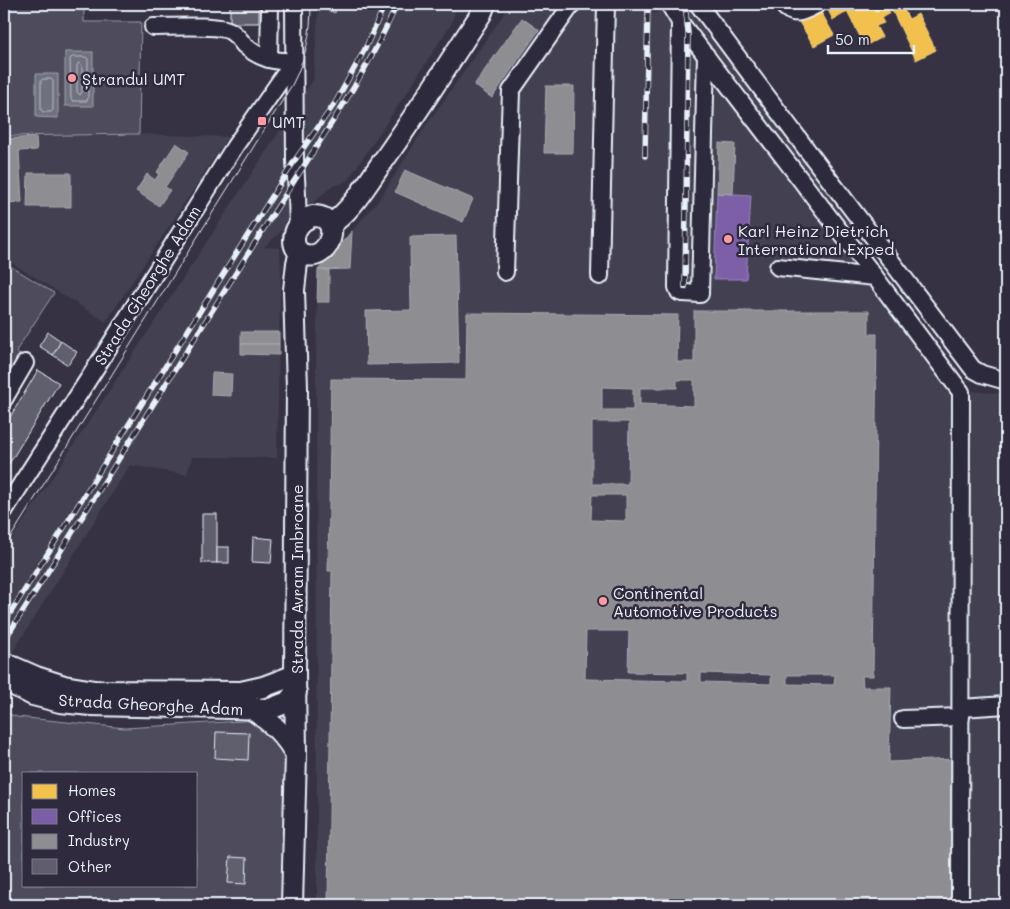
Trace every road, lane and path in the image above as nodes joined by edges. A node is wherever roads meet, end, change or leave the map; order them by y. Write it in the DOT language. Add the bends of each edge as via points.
graph roads {
  1 [pos="270,4"];
  2 [pos="294,4"];
  3 [pos="471,4"];
  4 [pos="485,4"];
  5 [pos="572,4"];
  6 [pos="606,4"];
  7 [pos="669,4"];
  8 [pos="698,4"];
  9 [pos="782,4"];
  10 [pos="818,4"];
  11 [pos="680,22"];
  12 [pos="153,27"];
  13 [pos="456,50"];
  14 [pos="706,55"];
  15 [pos="269,59"];
  16 [pos="294,61"];
  17 [pos="314,222"];
  18 [pos="300,253"];
  19 [pos="778,267"];
  20 [pos="506,272"];
  21 [pos="600,276"];
  22 [pos="875,277"];
  23 [pos="25,363"];
  24 [pos="1006,381"];
  25 [pos="4,399"];
  26 [pos="4,511"];
  27 [pos="4,663"];
  28 [pos="4,680"];
  29 [pos="295,684"];
  30 [pos="1006,705"];
  31 [pos="252,709"];
  32 [pos="961,712"];
  33 [pos="903,719"];
  34 [pos="296,754"];
  35 [pos="292,905"];
  36 [pos="960,905"];
  1 -- 15 [label="street"];
  2 -- 16 [label="street"];
  3 -- 13 [label="main road"];
  4 -- 13 [label="main road"];
  5 -- 20 [label="street" via="511,91"];
  6 -- 21 [label="street"];
  7 -- 11 [label="street"];
  8 -- 24 [label="street" via="973,369"];
  9 -- 10 [label="street" via="791,12 801,13"];
  11 -- 14 [label="street"];
  11 -- 14 [label="street" via="677,288 682,293 700,294"];
  12 -- 15 [label="street" via="229,30 246,47"];
  13 -- 17 [label="main road" via="398,141 345,212 338,219"];
  14 -- 22 [label="street"];
  15 -- 16 [label="street"];
  16 -- 17 [label="street" via="298,195"];
  16 -- 26 [label="street, Strada Gheorghe Adam" via="235,146"];
  17 -- 18 [label="main road" via="295,233 293,243"];
  17 -- 18 [label="main road" via="332,230 330,241 313,255"];
  18 -- 29 [label="main road, Strada Avram Imbroane" via="294,290 297,388"];
  19 -- 22 [label="street"];
  22 -- 32 [label="street" via="961,392"];
  23 -- 25 [label="street"];
  27 -- 29 [label="main road, Strada Gheorghe Adam" via="64,686 95,691 241,692"];
  28 -- 31 [label="main road, Strada Gheorghe Adam" via="32,695 60,702"];
  29 -- 31 [label="main road, Strada Gheorghe Adam" via="288,702 270,709"];
  29 -- 34 [label="main road, Strada Avram Imbroane"];
  30 -- 32 [label="street"];
  31 -- 34 [label="main road" via="287,739"];
  32 -- 33 [label="street"];
  32 -- 36 [label="street"];
  34 -- 35 [label="main road, Strada Avram Imbroane"];
}
